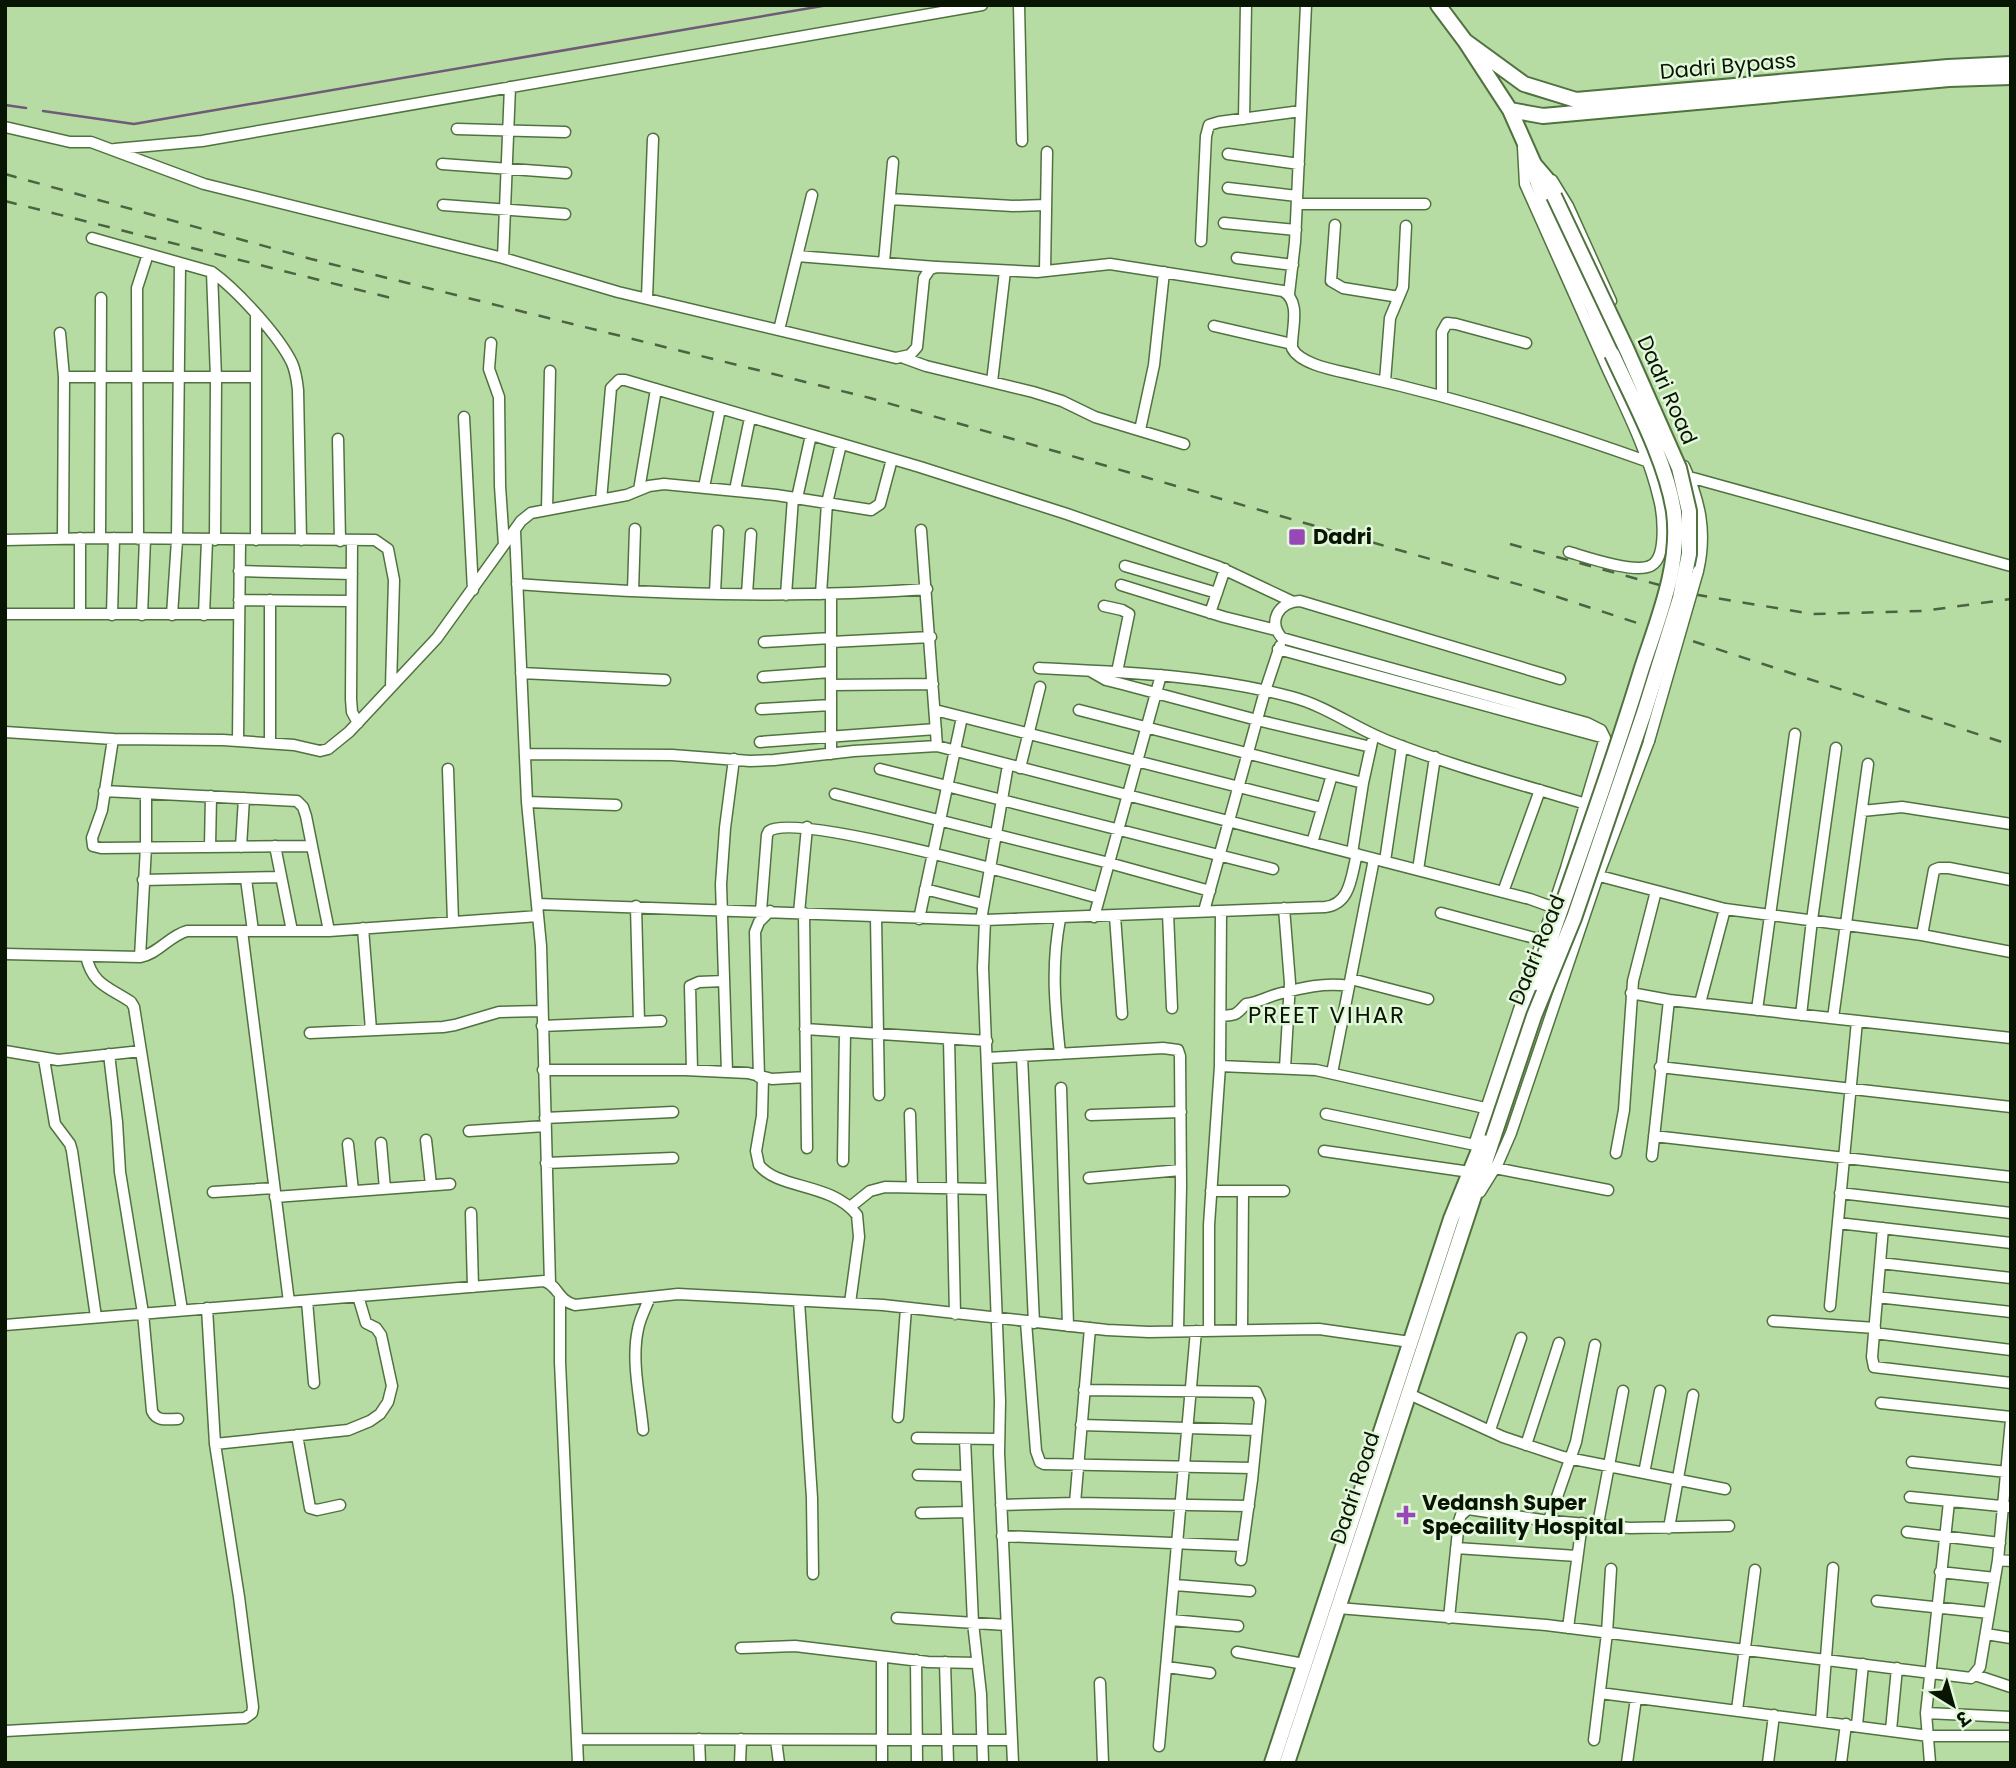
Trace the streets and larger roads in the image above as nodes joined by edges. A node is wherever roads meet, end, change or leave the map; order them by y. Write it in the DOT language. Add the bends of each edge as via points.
graph roads {
  1 [pos="982,5"];
  2 [pos="1019,5"];
  3 [pos="1246,5"];
  4 [pos="1306,5"];
  5 [pos="1438,5"];
  6 [pos="1465,41"];
  7 [pos="2011,64"];
  8 [pos="2011,77"];
  9 [pos="510,87"];
  10 [pos="1510,110"];
  11 [pos="1301,111"];
  12 [pos="1244,119"];
  13 [pos="5,127"];
  14 [pos="457,129"];
  15 [pos="508,131"];
  16 [pos="565,132"];
  17 [pos="653,139"];
  18 [pos="1022,141"];
  19 [pos="111,150"];
  20 [pos="1047,152"];
  21 [pos="1528,152"];
  22 [pos="1228,154"];
  23 [pos="893,162"];
  24 [pos="442,164"];
  25 [pos="1299,164"];
  26 [pos="507,170"];
  27 [pos="566,173"];
  28 [pos="1228,188"];
  29 [pos="812,195"];
  30 [pos="890,199"];
  31 [pos="1297,200"];
  32 [pos="1425,204"];
  33 [pos="443,205"];
  34 [pos="1046,205"];
  35 [pos="505,210"];
  36 [pos="565,214"];
  37 [pos="1224,223"];
  38 [pos="1335,225"];
  39 [pos="1406,226"];
  40 [pos="1296,230"];
  41 [pos="92,238"];
  42 [pos="1201,241"];
  43 [pos="148,254"];
  44 [pos="797,256"];
  45 [pos="503,258"];
  46 [pos="1237,258"];
  47 [pos="884,262"];
  48 [pos="180,263"];
  49 [pos="1293,265"];
  50 [pos="937,267"];
  51 [pos="1004,271"];
  52 [pos="1045,271"];
  53 [pos="212,272"];
  54 [pos="1164,272"];
  55 [pos="1289,294"];
  56 [pos="1399,297"];
  57 [pos="101,298"];
  58 [pos="647,298"];
  59 [pos="256,315"];
  60 [pos="1214,327"];
  61 [pos="779,330"];
  62 [pos="61,333"];
  63 [pos="491,343"];
  64 [pos="1525,343"];
  65 [pos="1292,344"];
  66 [pos="904,358"];
  67 [pos="550,372"];
  68 [pos="64,377"];
  69 [pos="101,377"];
  70 [pos="139,377"];
  71 [pos="177,377"];
  72 [pos="256,377"];
  73 [pos="216,378"];
  74 [pos="1385,381"];
  75 [pos="992,382"];
  76 [pos="656,389"];
  77 [pos="1442,396"];
  78 [pos="720,409"];
  79 [pos="464,417"];
  80 [pos="750,418"];
  81 [pos="1140,430"];
  82 [pos="811,435"];
  83 [pos="338,439"];
  84 [pos="841,444"];
  85 [pos="1184,444"];
  86 [pos="892,459"];
  87 [pos="1647,461"];
  88 [pos="1693,478"];
  89 [pos="704,487"];
  90 [pos="639,490"];
  91 [pos="735,490"];
  92 [pos="795,498"];
  93 [pos="601,500"];
  94 [pos="827,503"];
  95 [pos="547,510"];
  96 [pos="635,529"];
  97 [pos="921,530"];
  98 [pos="514,531"];
  99 [pos="718,531"];
  100 [pos="751,534"];
  101 [pos="80,538"];
  102 [pos="100,538"];
  103 [pos="114,538"];
  104 [pos="64,539"];
  105 [pos="141,539"];
  106 [pos="5,540"];
  107 [pos="177,540"];
  108 [pos="211,540"];
  109 [pos="240,540"];
  110 [pos="256,540"];
  111 [pos="301,540"];
  112 [pos="352,540"];
  113 [pos="340,541"];
  114 [pos="504,545"];
  115 [pos="1569,552"];
  116 [pos="1125,566"];
  117 [pos="2011,566"];
  118 [pos="1225,569"];
  119 [pos="239,570"];
  120 [pos="352,574"];
  121 [pos="517,584"];
  122 [pos="1121,585"];
  123 [pos="927,589"];
  124 [pos="473,590"];
  125 [pos="633,591"];
  126 [pos="715,593"];
  127 [pos="1217,593"];
  128 [pos="747,594"];
  129 [pos="826,594"];
  130 [pos="786,595"];
  131 [pos="239,600"];
  132 [pos="270,600"];
  133 [pos="352,601"];
  134 [pos="1291,601"];
  135 [pos="1104,606"];
  136 [pos="1210,612"];
  137 [pos="5,614"];
  138 [pos="80,614"];
  139 [pos="238,614"];
  140 [pos="112,615"];
  141 [pos="142,615"];
  142 [pos="172,615"];
  143 [pos="204,615"];
  144 [pos="1279,634"];
  145 [pos="931,637"];
  146 [pos="831,640"];
  147 [pos="764,642"];
  148 [pos="1278,649"];
  149 [pos="1039,668"];
  150 [pos="1090,670"];
  151 [pos="831,672"];
  152 [pos="1117,672"];
  153 [pos="522,673"];
  154 [pos="1161,675"];
  155 [pos="763,677"];
  156 [pos="1560,679"];
  157 [pos="665,680"];
  158 [pos="933,684"];
  159 [pos="831,685"];
  160 [pos="391,687"];
  161 [pos="1040,687"];
  162 [pos="1265,691"];
  163 [pos="1156,693"];
  164 [pos="831,705"];
  165 [pos="761,709"];
  166 [pos="935,710"];
  167 [pos="1079,710"];
  168 [pos="962,717"];
  169 [pos="1257,720"];
  170 [pos="358,723"];
  171 [pos="1146,728"];
  172 [pos="936,729"];
  173 [pos="5,732"];
  174 [pos="1028,734"];
  175 [pos="1795,734"];
  176 [pos="1374,735"];
  177 [pos="831,736"];
  178 [pos="1605,738"];
  179 [pos="113,739"];
  180 [pos="238,741"];
  181 [pos="761,742"];
  182 [pos="270,743"];
  183 [pos="937,746"];
  184 [pos="1402,746"];
  185 [pos="1371,747"];
  186 [pos="1836,748"];
  187 [pos="955,751"];
  188 [pos="1247,753"];
  189 [pos="526,754"];
  190 [pos="831,754"];
  191 [pos="1434,757"];
  192 [pos="734,759"];
  193 [pos="1137,760"];
  194 [pos="1868,764"];
  195 [pos="1009,765"];
  196 [pos="1020,768"];
  197 [pos="448,769"];
  198 [pos="880,769"];
  199 [pos="1332,775"];
  200 [pos="1363,783"];
  201 [pos="948,786"];
  202 [pos="1238,788"];
  203 [pos="1540,790"];
  204 [pos="104,792"];
  205 [pos="146,794"];
  206 [pos="835,794"];
  207 [pos="1127,795"];
  208 [pos="211,796"];
  209 [pos="244,798"];
  210 [pos="1002,800"];
  211 [pos="527,802"];
  212 [pos="616,804"];
  213 [pos="1586,804"];
  214 [pos="1322,808"];
  215 [pos="1862,811"];
  216 [pos="941,821"];
  217 [pos="1228,822"];
  218 [pos="2011,824"];
  219 [pos="807,827"];
  220 [pos="1117,829"];
  221 [pos="996,834"];
  222 [pos="1312,843"];
  223 [pos="210,846"];
  224 [pos="275,846"];
  225 [pos="312,846"];
  226 [pos="146,847"];
  227 [pos="241,847"];
  228 [pos="1354,854"];
  229 [pos="932,855"];
  230 [pos="1219,856"];
  231 [pos="1374,859"];
  232 [pos="1385,861"];
  233 [pos="1109,863"];
  234 [pos="1566,868"];
  235 [pos="990,869"];
  236 [pos="1273,869"];
  237 [pos="1418,870"];
  238 [pos="1598,876"];
  239 [pos="281,877"];
  240 [pos="246,878"];
  241 [pos="143,880"];
  242 [pos="2011,880"];
  243 [pos="925,889"];
  244 [pos="1210,891"];
  245 [pos="1656,891"];
  246 [pos="1503,892"];
  247 [pos="1099,898"];
  248 [pos="537,904"];
  249 [pos="984,904"];
  250 [pos="636,906"];
  251 [pos="1552,907"];
  252 [pos="1284,908"];
  253 [pos="720,909"];
  254 [pos="1725,909"];
  255 [pos="766,911"];
  256 [pos="1204,911"];
  257 [pos="1221,911"];
  258 [pos="801,913"];
  259 [pos="1168,913"];
  260 [pos="1441,913"];
  261 [pos="538,916"];
  262 [pos="1115,916"];
  263 [pos="1770,916"];
  264 [pos="876,917"];
  265 [pos="1094,917"];
  266 [pos="919,919"];
  267 [pos="1060,919"];
  268 [pos="983,920"];
  269 [pos="1812,920"];
  270 [pos="453,922"];
  271 [pos="1846,926"];
  272 [pos="363,928"];
  273 [pos="248,931"];
  274 [pos="292,931"];
  275 [pos="329,931"];
  276 [pos="1922,935"];
  277 [pos="1542,940"];
  278 [pos="2011,952"];
  279 [pos="5,954"];
  280 [pos="86,957"];
  281 [pos="140,957"];
  282 [pos="724,981"];
  283 [pos="1350,982"];
  284 [pos="1290,991"];
  285 [pos="1631,993"];
  286 [pos="1428,999"];
  287 [pos="1669,1000"];
  288 [pos="1700,1003"];
  289 [pos="1172,1008"];
  290 [pos="1757,1010"];
  291 [pos="541,1011"];
  292 [pos="1122,1014"];
  293 [pos="1801,1015"];
  294 [pos="1221,1016"];
  295 [pos="1833,1018"];
  296 [pos="661,1021"];
  297 [pos="1857,1021"];
  298 [pos="639,1022"];
  299 [pos="541,1026"];
  300 [pos="805,1029"];
  301 [pos="371,1030"];
  302 [pos="845,1032"];
  303 [pos="310,1034"];
  304 [pos="878,1035"];
  305 [pos="2011,1038"];
  306 [pos="949,1039"];
  307 [pos="987,1041"];
  308 [pos="5,1051"];
  309 [pos="141,1051"];
  310 [pos="109,1054"];
  311 [pos="1060,1054"];
  312 [pos="1022,1056"];
  313 [pos="987,1058"];
  314 [pos="44,1059"];
  315 [pos="1220,1066"];
  316 [pos="1660,1067"];
  317 [pos="1285,1068"];
  318 [pos="543,1070"];
  319 [pos="692,1070"];
  320 [pos="727,1072"];
  321 [pos="1332,1073"];
  322 [pos="761,1077"];
  323 [pos="806,1077"];
  324 [pos="1060,1088"];
  325 [pos="1850,1088"];
  326 [pos="879,1095"];
  327 [pos="2011,1107"];
  328 [pos="1485,1108"];
  329 [pos="673,1112"];
  330 [pos="1181,1112"];
  331 [pos="910,1114"];
  332 [pos="1326,1114"];
  333 [pos="1091,1115"];
  334 [pos="545,1122"];
  335 [pos="469,1131"];
  336 [pos="1654,1136"];
  337 [pos="426,1140"];
  338 [pos="381,1143"];
  339 [pos="348,1144"];
  340 [pos="1477,1146"];
  341 [pos="807,1148"];
  342 [pos="1324,1151"];
  343 [pos="1616,1153"];
  344 [pos="1652,1156"];
  345 [pos="1844,1157"];
  346 [pos="673,1158"];
  347 [pos="843,1161"];
  348 [pos="546,1163"];
  349 [pos="1494,1168"];
  350 [pos="1181,1170"];
  351 [pos="1470,1172"];
  352 [pos="2011,1177"];
  353 [pos="1089,1178"];
  354 [pos="450,1184"];
  355 [pos="431,1185"];
  356 [pos="912,1186"];
  357 [pos="953,1187"];
  358 [pos="385,1189"];
  359 [pos="991,1189"];
  360 [pos="1608,1190"];
  361 [pos="353,1191"];
  362 [pos="1211,1191"];
  363 [pos="1243,1191"];
  364 [pos="1284,1191"];
  365 [pos="213,1192"];
  366 [pos="1840,1192"];
  367 [pos="274,1193"];
  368 [pos="850,1207"];
  369 [pos="1470,1209"];
  370 [pos="471,1213"];
  371 [pos="2011,1213"];
  372 [pos="1838,1223"];
  373 [pos="1883,1228"];
  374 [pos="2011,1243"];
  375 [pos="1880,1263"];
  376 [pos="2011,1278"];
  377 [pos="550,1283"];
  378 [pos="472,1287"];
  379 [pos="358,1296"];
  380 [pos="560,1297"];
  381 [pos="650,1297"];
  382 [pos="1877,1297"];
  383 [pos="307,1301"];
  384 [pos="799,1301"];
  385 [pos="289,1302"];
  386 [pos="850,1303"];
  387 [pos="1830,1306"];
  388 [pos="206,1308"];
  389 [pos="906,1308"];
  390 [pos="182,1310"];
  391 [pos="2011,1312"];
  392 [pos="144,1313"];
  393 [pos="955,1314"];
  394 [pos="96,1317"];
  395 [pos="995,1319"];
  396 [pos="1773,1321"];
  397 [pos="1030,1323"];
  398 [pos="5,1325"];
  399 [pos="1068,1326"];
  400 [pos="1090,1328"];
  401 [pos="1242,1330"];
  402 [pos="1178,1331"];
  403 [pos="1196,1331"];
  404 [pos="1209,1331"];
  405 [pos="1875,1331"];
  406 [pos="1521,1338"];
  407 [pos="1410,1342"];
  408 [pos="1559,1343"];
  409 [pos="1595,1345"];
  410 [pos="2011,1350"];
  411 [pos="314,1383"];
  412 [pos="2011,1383"];
  413 [pos="1084,1390"];
  414 [pos="1191,1390"];
  415 [pos="1622,1391"];
  416 [pos="1660,1391"];
  417 [pos="1409,1394"];
  418 [pos="1693,1395"];
  419 [pos="1881,1403"];
  420 [pos="898,1417"];
  421 [pos="178,1419"];
  422 [pos="2011,1419"];
  423 [pos="1081,1425"];
  424 [pos="1188,1429"];
  425 [pos="643,1430"];
  426 [pos="1257,1430"];
  427 [pos="1490,1430"];
  428 [pos="297,1436"];
  429 [pos="917,1438"];
  430 [pos="965,1439"];
  431 [pos="999,1439"];
  432 [pos="215,1444"];
  433 [pos="1526,1445"];
  434 [pos="2010,1454"];
  435 [pos="1570,1459"];
  436 [pos="1912,1462"];
  437 [pos="1078,1464"];
  438 [pos="1608,1466"];
  439 [pos="1185,1468"];
  440 [pos="1254,1468"];
  441 [pos="2007,1472"];
  442 [pos="1644,1473"];
  443 [pos="918,1475"];
  444 [pos="966,1476"];
  445 [pos="1679,1479"];
  446 [pos="1725,1489"];
  447 [pos="2008,1490"];
  448 [pos="1910,1497"];
  449 [pos="1949,1502"];
  450 [pos="1075,1503"];
  451 [pos="340,1505"];
  452 [pos="1001,1505"];
  453 [pos="1182,1505"];
  454 [pos="1249,1506"];
  455 [pos="2007,1507"];
  456 [pos="968,1512"];
  457 [pos="921,1513"];
  458 [pos="1549,1520"];
  459 [pos="1581,1523"];
  460 [pos="1598,1524"];
  461 [pos="1729,1527"];
  462 [pos="1670,1528"];
  463 [pos="1907,1532"];
  464 [pos="1002,1536"];
  465 [pos="1945,1537"];
  466 [pos="1179,1542"];
  467 [pos="2000,1543"];
  468 [pos="1243,1546"];
  469 [pos="1456,1548"];
  470 [pos="1577,1556"];
  471 [pos="1241,1560"];
  472 [pos="1998,1560"];
  473 [pos="2011,1561"];
  474 [pos="1833,1568"];
  475 [pos="1611,1569"];
  476 [pos="1755,1570"];
  477 [pos="1940,1572"];
  478 [pos="813,1574"];
  479 [pos="1996,1578"];
  480 [pos="1175,1585"];
  481 [pos="1250,1591"];
  482 [pos="1877,1601"];
  483 [pos="1338,1608"];
  484 [pos="1937,1608"];
  485 [pos="1989,1613"];
  486 [pos="897,1618"];
  487 [pos="1449,1618"];
  488 [pos="1171,1620"];
  489 [pos="973,1623"];
  490 [pos="1006,1625"];
  491 [pos="1238,1626"];
  492 [pos="1568,1628"];
  493 [pos="1607,1633"];
  494 [pos="1986,1634"];
  495 [pos="2011,1638"];
  496 [pos="741,1648"];
  497 [pos="1745,1649"];
  498 [pos="1237,1652"];
  499 [pos="882,1657"];
  500 [pos="916,1660"];
  501 [pos="1825,1661"];
  502 [pos="945,1662"];
  503 [pos="977,1663"];
  504 [pos="1304,1664"];
  505 [pos="1863,1664"];
  506 [pos="1167,1667"];
  507 [pos="1897,1668"];
  508 [pos="1210,1673"];
  509 [pos="1931,1673"];
  510 [pos="1975,1675"];
  511 [pos="1100,1683"];
  512 [pos="2011,1687"];
  513 [pos="1600,1693"];
  514 [pos="1636,1698"];
  515 [pos="1737,1710"];
  516 [pos="1926,1713"];
  517 [pos="1774,1715"];
  518 [pos="2011,1717"];
  519 [pos="1821,1721"];
  520 [pos="1851,1725"];
  521 [pos="1891,1730"];
  522 [pos="5,1731"];
  523 [pos="1929,1736"];
  524 [pos="2011,1736"];
  525 [pos="577,1739"];
  526 [pos="699,1739"];
  527 [pos="741,1739"];
  528 [pos="776,1740"];
  529 [pos="948,1740"];
  530 [pos="983,1740"];
  531 [pos="1012,1740"];
  532 [pos="1594,1740"];
  533 [pos="882,1741"];
  534 [pos="918,1741"];
  535 [pos="1159,1746"];
  536 [pos="578,1763"];
  537 [pos="700,1763"];
  538 [pos="740,1763"];
  539 [pos="779,1763"];
  540 [pos="882,1763"];
  541 [pos="917,1763"];
  542 [pos="948,1763"];
  543 [pos="983,1763"];
  544 [pos="1013,1763"];
  545 [pos="1104,1763"];
  546 [pos="1272,1763"];
  547 [pos="1287,1763"];
  548 [pos="1627,1763"];
  549 [pos="1768,1763"];
  550 [pos="1841,1763"];
  551 [pos="1930,1763"];
  1 -- 9 [label="street"];
  2 -- 18 [label="street"];
  3 -- 12 [label="street"];
  4 -- 11 [label="street"];
  5 -- 6 [label="street, Dadri Road"];
  6 -- 7 [label="street, Dadri Bypass" via="1524,84 1576,100"];
  6 -- 10 [label="street, Dadri Road"];
  8 -- 10 [label="street, Dadri Bypass" via="1543,116"];
  9 -- 15 [label="street"];
  9 -- 19 [label="street" via="202,141"];
  10 -- 21 [label="street, Dadri Road"];
  11 -- 12 [label="street"];
  11 -- 25 [label="street"];
  12 -- 42 [label="street" via="1207,128"];
  13 -- 19 [label="street" via="70,142 91,142"];
  14 -- 15 [label="street"];
  15 -- 16 [label="street"];
  15 -- 26 [label="street"];
  17 -- 58 [label="street"];
  19 -- 45 [label="street" via="204,184"];
  20 -- 34 [label="street"];
  21 -- 87 [label="street" via="1525,184"];
  21 -- 238 [label="street, bridge" via="1568,206 1695,492 1703,526 1698,571 1648,741"];
  21 -- 340 [label="street, Dadri Road, bridge" via="1561,244 1665,473 1674,513 1674,552 1634,696"];
  21 -- 369 [label="street, Dadri Road, bridge" via="1546,178 1679,468 1689,511 1689,554 1644,713"];
  22 -- 25 [label="street"];
  23 -- 30 [label="street"];
  24 -- 26 [label="street"];
  25 -- 31 [label="street"];
  26 -- 27 [label="street"];
  26 -- 35 [label="street"];
  28 -- 31 [label="street"];
  29 -- 44 [label="street"];
  30 -- 34 [label="street"];
  30 -- 47 [label="street"];
  31 -- 32 [label="street"];
  31 -- 40 [label="street"];
  33 -- 35 [label="street"];
  34 -- 52 [label="street"];
  35 -- 36 [label="street"];
  35 -- 45 [label="street"];
  37 -- 40 [label="street"];
  38 -- 56 [label="street" via="1331,281 1343,288"];
  39 -- 56 [label="street"];
  40 -- 49 [label="street"];
  41 -- 43 [label="street"];
  43 -- 48 [label="street"];
  43 -- 70 [label="street" via="137,288"];
  44 -- 47 [label="street"];
  44 -- 61 [label="street"];
  45 -- 58 [label="street"];
  46 -- 49 [label="street"];
  47 -- 50 [label="street"];
  48 -- 53 [label="street"];
  48 -- 71 [label="street"];
  49 -- 55 [label="street"];
  50 -- 51 [label="street"];
  50 -- 66 [label="street" via="924,278 917,347"];
  51 -- 52 [label="street"];
  51 -- 75 [label="street"];
  52 -- 54 [label="street" via="1110,264"];
  53 -- 59 [label="street"];
  53 -- 73 [label="street"];
  54 -- 55 [label="street"];
  54 -- 81 [label="street" via="1154,365"];
  55 -- 65 [label="street" via="1294,306"];
  56 -- 74 [label="street" via="1390,318"];
  57 -- 69 [label="street"];
  58 -- 61 [label="street"];
  59 -- 72 [label="street"];
  59 -- 111 [label="street" via="288,355 296,375"];
  60 -- 65 [label="street"];
  61 -- 66 [label="street"];
  62 -- 68 [label="street"];
  63 -- 114 [label="street" via="489,369 499,397"];
  64 -- 77 [label="street" via="1447,323"];
  65 -- 74 [label="street" via="1294,352 1325,368"];
  66 -- 75 [label="street"];
  67 -- 95 [label="street"];
  68 -- 69 [label="street"];
  68 -- 104 [label="street"];
  69 -- 70 [label="street"];
  69 -- 102 [label="street"];
  70 -- 71 [label="street"];
  70 -- 105 [label="street"];
  71 -- 73 [label="street"];
  71 -- 107 [label="street"];
  72 -- 73 [label="street"];
  72 -- 110 [label="street"];
  73 -- 108 [label="street"];
  74 -- 77 [label="street"];
  75 -- 81 [label="street"];
  76 -- 78 [label="street"];
  76 -- 90 [label="street"];
  76 -- 93 [label="street" via="625,380 611,388"];
  77 -- 87 [label="street" via="1549,426"];
  78 -- 80 [label="street"];
  78 -- 89 [label="street"];
  79 -- 124 [label="street"];
  80 -- 82 [label="street"];
  80 -- 91 [label="street"];
  81 -- 85 [label="street"];
  82 -- 84 [label="street"];
  82 -- 92 [label="street"];
  83 -- 113 [label="street"];
  84 -- 86 [label="street"];
  84 -- 94 [label="street"];
  86 -- 94 [label="street" via="877,508"];
  86 -- 118 [label="street"];
  87 -- 115 [label="street" via="1662,516 1656,562 1641,569"];
  88 -- 117 [label="street"];
  89 -- 90 [label="street" via="656,484"];
  89 -- 91 [label="street"];
  90 -- 93 [label="street"];
  91 -- 92 [label="street"];
  92 -- 94 [label="street"];
  92 -- 130 [label="street"];
  93 -- 95 [label="street"];
  94 -- 129 [label="street"];
  95 -- 98 [label="street" via="531,513"];
  96 -- 125 [label="street"];
  97 -- 123 [label="street"];
  98 -- 114 [label="street"];
  98 -- 121 [label="street"];
  99 -- 126 [label="street"];
  100 -- 128 [label="street"];
  101 -- 102 [label="street"];
  101 -- 104 [label="street"];
  101 -- 138 [label="street"];
  102 -- 103 [label="street"];
  103 -- 105 [label="street"];
  103 -- 140 [label="street"];
  104 -- 106 [label="street"];
  105 -- 107 [label="street"];
  105 -- 141 [label="street"];
  107 -- 108 [label="street"];
  107 -- 142 [label="street"];
  108 -- 109 [label="street"];
  108 -- 143 [label="street"];
  109 -- 110 [label="street"];
  109 -- 119 [label="street"];
  110 -- 111 [label="street"];
  111 -- 113 [label="street"];
  112 -- 113 [label="street"];
  112 -- 120 [label="street"];
  112 -- 160 [label="street" via="375,540 390,555 394,580"];
  114 -- 124 [label="street"];
  116 -- 127 [label="street"];
  118 -- 127 [label="street"];
  118 -- 134 [label="street"];
  119 -- 120 [label="street"];
  119 -- 131 [label="street"];
  120 -- 133 [label="street"];
  121 -- 125 [label="street"];
  121 -- 153 [label="street"];
  122 -- 136 [label="street"];
  123 -- 129 [label="street"];
  123 -- 145 [label="street"];
  124 -- 160 [label="street"];
  125 -- 126 [label="street"];
  126 -- 128 [label="street"];
  127 -- 136 [label="street"];
  128 -- 130 [label="street"];
  129 -- 130 [label="street"];
  129 -- 146 [label="street"];
  131 -- 132 [label="street"];
  131 -- 139 [label="street"];
  132 -- 133 [label="street"];
  132 -- 182 [label="street"];
  133 -- 170 [label="street" via="351,699"];
  134 -- 144 [label="street" via="1274,622"];
  134 -- 156 [label="street"];
  135 -- 152 [label="street" via="1129,614"];
  136 -- 144 [label="street"];
  137 -- 138 [label="street"];
  138 -- 140 [label="street"];
  139 -- 143 [label="street"];
  139 -- 180 [label="street"];
  140 -- 141 [label="street"];
  141 -- 142 [label="street"];
  142 -- 143 [label="street"];
  144 -- 148 [label="street"];
  144 -- 178 [label="street" via="1587,723 1601,730"];
  145 -- 146 [label="street"];
  145 -- 158 [label="street"];
  146 -- 147 [label="street"];
  146 -- 151 [label="street"];
  148 -- 162 [label="street"];
  148 -- 178 [label="street"];
  149 -- 150 [label="street"];
  150 -- 152 [label="street"];
  150 -- 163 [label="street" via="1106,680"];
  151 -- 155 [label="street"];
  151 -- 159 [label="street"];
  152 -- 154 [label="street"];
  153 -- 157 [label="street"];
  153 -- 189 [label="street"];
  154 -- 162 [label="street"];
  154 -- 163 [label="street"];
  158 -- 159 [label="street"];
  158 -- 166 [label="street"];
  159 -- 164 [label="street"];
  160 -- 170 [label="street"];
  161 -- 174 [label="street"];
  162 -- 169 [label="street"];
  162 -- 176 [label="street" via="1310,702"];
  163 -- 169 [label="street"];
  163 -- 171 [label="street"];
  164 -- 165 [label="street"];
  164 -- 177 [label="street"];
  166 -- 168 [label="street"];
  166 -- 172 [label="street"];
  167 -- 171 [label="street"];
  168 -- 174 [label="street"];
  168 -- 187 [label="street"];
  169 -- 185 [label="street"];
  169 -- 188 [label="street"];
  170 -- 182 [label="street" via="336,744 320,751"];
  171 -- 188 [label="street"];
  171 -- 193 [label="street"];
  172 -- 177 [label="street"];
  172 -- 183 [label="street"];
  173 -- 179 [label="street"];
  174 -- 193 [label="street"];
  174 -- 196 [label="street"];
  175 -- 263 [label="street"];
  176 -- 184 [label="street"];
  176 -- 185 [label="street"];
  177 -- 181 [label="street"];
  177 -- 190 [label="street"];
  178 -- 213 [label="street"];
  179 -- 180 [label="street"];
  179 -- 204 [label="street"];
  180 -- 182 [label="street"];
  183 -- 187 [label="street"];
  183 -- 190 [label="street"];
  184 -- 191 [label="street"];
  184 -- 232 [label="street"];
  185 -- 200 [label="street"];
  186 -- 269 [label="street"];
  187 -- 195 [label="street"];
  187 -- 201 [label="street"];
  188 -- 199 [label="street"];
  188 -- 202 [label="street"];
  189 -- 192 [label="street"];
  189 -- 211 [label="street"];
  190 -- 192 [label="street"];
  191 -- 203 [label="street"];
  191 -- 237 [label="street"];
  192 -- 253 [label="street"];
  193 -- 202 [label="street"];
  193 -- 207 [label="street"];
  194 -- 215 [label="street"];
  195 -- 196 [label="street"];
  195 -- 210 [label="street"];
  196 -- 207 [label="street"];
  197 -- 270 [label="street"];
  198 -- 201 [label="street"];
  199 -- 200 [label="street"];
  199 -- 214 [label="street"];
  200 -- 228 [label="street"];
  201 -- 210 [label="street"];
  201 -- 216 [label="street"];
  202 -- 214 [label="street"];
  202 -- 217 [label="street"];
  203 -- 213 [label="street"];
  203 -- 246 [label="street"];
  204 -- 205 [label="street"];
  204 -- 226 [label="street" via="93,846"];
  205 -- 208 [label="street"];
  205 -- 226 [label="street"];
  206 -- 216 [label="street"];
  207 -- 217 [label="street"];
  207 -- 220 [label="street"];
  208 -- 209 [label="street"];
  208 -- 223 [label="street"];
  209 -- 225 [label="street" via="298,801"];
  209 -- 227 [label="street"];
  210 -- 220 [label="street"];
  210 -- 221 [label="street"];
  211 -- 212 [label="street"];
  211 -- 248 [label="street"];
  213 -- 234 [label="street"];
  214 -- 222 [label="street"];
  215 -- 218 [label="street" via="1922,808"];
  215 -- 271 [label="street"];
  216 -- 221 [label="street"];
  216 -- 229 [label="street"];
  217 -- 222 [label="street"];
  217 -- 230 [label="street"];
  219 -- 229 [label="street"];
  219 -- 255 [label="street" via="769,831"];
  219 -- 258 [label="street"];
  220 -- 230 [label="street"];
  220 -- 233 [label="street"];
  221 -- 233 [label="street"];
  221 -- 235 [label="street"];
  222 -- 228 [label="street"];
  223 -- 226 [label="street"];
  223 -- 227 [label="street"];
  224 -- 225 [label="street"];
  224 -- 227 [label="street"];
  224 -- 239 [label="street"];
  225 -- 275 [label="street"];
  226 -- 241 [label="street"];
  228 -- 231 [label="street"];
  228 -- 252 [label="street" via="1347,893 1338,904"];
  229 -- 235 [label="street"];
  229 -- 243 [label="street"];
  230 -- 236 [label="street"];
  230 -- 244 [label="street"];
  231 -- 232 [label="street"];
  231 -- 283 [label="street"];
  232 -- 237 [label="street"];
  233 -- 244 [label="street"];
  233 -- 247 [label="street"];
  234 -- 238 [label="street"];
  234 -- 251 [label="street"];
  235 -- 247 [label="street"];
  235 -- 249 [label="street"];
  237 -- 246 [label="street"];
  238 -- 245 [label="street"];
  238 -- 349 [label="street" via="1515,1120"];
  239 -- 240 [label="street"];
  239 -- 274 [label="street"];
  240 -- 241 [label="street"];
  240 -- 273 [label="street"];
  241 -- 281 [label="street"];
  242 -- 276 [label="street" via="1949,868 1934,870"];
  243 -- 249 [label="street"];
  243 -- 266 [label="street"];
  244 -- 256 [label="street"];
  245 -- 254 [label="street"];
  245 -- 285 [label="street"];
  246 -- 251 [label="street"];
  247 -- 265 [label="street"];
  248 -- 250 [label="street"];
  248 -- 261 [label="street"];
  249 -- 268 [label="street"];
  250 -- 253 [label="street"];
  250 -- 298 [label="street"];
  251 -- 277 [label="street"];
  252 -- 257 [label="street"];
  252 -- 284 [label="street"];
  253 -- 255 [label="street"];
  253 -- 282 [label="street"];
  254 -- 263 [label="street"];
  254 -- 288 [label="street"];
  255 -- 258 [label="street"];
  255 -- 322 [label="street" via="755,932"];
  256 -- 257 [label="street"];
  256 -- 259 [label="street"];
  257 -- 294 [label="street"];
  258 -- 264 [label="street"];
  258 -- 300 [label="street"];
  259 -- 262 [label="street"];
  259 -- 289 [label="street"];
  260 -- 277 [label="street"];
  261 -- 270 [label="street"];
  261 -- 291 [label="street"];
  262 -- 265 [label="street"];
  262 -- 292 [label="street"];
  263 -- 269 [label="street"];
  263 -- 290 [label="street"];
  264 -- 266 [label="street"];
  264 -- 304 [label="street"];
  265 -- 267 [label="street"];
  266 -- 268 [label="street"];
  267 -- 268 [label="street"];
  267 -- 311 [label="street" via="1053,974"];
  268 -- 307 [label="street"];
  269 -- 271 [label="street"];
  269 -- 293 [label="street"];
  270 -- 272 [label="street"];
  271 -- 276 [label="street"];
  271 -- 295 [label="street"];
  272 -- 275 [label="street"];
  272 -- 301 [label="street"];
  273 -- 274 [label="street"];
  273 -- 281 [label="street" via="178,933"];
  273 -- 367 [label="street"];
  274 -- 275 [label="street"];
  276 -- 278 [label="street"];
  277 -- 328 [label="street"];
  279 -- 280 [label="street"];
  280 -- 281 [label="street"];
  280 -- 309 [label="street" via="99,983 131,1002"];
  282 -- 319 [label="street" via="690,986"];
  282 -- 320 [label="street"];
  283 -- 284 [label="street"];
  283 -- 286 [label="street"];
  283 -- 321 [label="street"];
  284 -- 294 [label="street"];
  284 -- 317 [label="street"];
  285 -- 287 [label="street"];
  285 -- 343 [label="street" via="1624,1110"];
  287 -- 288 [label="street"];
  287 -- 316 [label="street"];
  288 -- 290 [label="street"];
  290 -- 293 [label="street"];
  291 -- 299 [label="street"];
  291 -- 301 [label="street" via="499,1012 455,1025"];
  293 -- 295 [label="street"];
  294 -- 315 [label="street"];
  295 -- 297 [label="street"];
  296 -- 298 [label="street"];
  297 -- 305 [label="street"];
  297 -- 325 [label="street"];
  298 -- 299 [label="street"];
  299 -- 318 [label="street"];
  300 -- 302 [label="street"];
  300 -- 323 [label="street"];
  301 -- 303 [label="street"];
  302 -- 304 [label="street"];
  302 -- 347 [label="street"];
  304 -- 306 [label="street"];
  304 -- 326 [label="street"];
  306 -- 307 [label="street"];
  306 -- 357 [label="street"];
  307 -- 313 [label="street"];
  308 -- 314 [label="street"];
  309 -- 310 [label="street"];
  309 -- 390 [label="street"];
  310 -- 314 [label="street"];
  310 -- 392 [label="street" via="120,1172"];
  311 -- 312 [label="street"];
  311 -- 330 [label="street" via="1178,1049"];
  312 -- 313 [label="street"];
  312 -- 397 [label="street"];
  313 -- 359 [label="street"];
  314 -- 394 [label="street" via="55,1124 72,1151"];
  315 -- 317 [label="street"];
  315 -- 362 [label="street"];
  316 -- 325 [label="street"];
  316 -- 336 [label="street"];
  317 -- 321 [label="street"];
  318 -- 319 [label="street"];
  318 -- 334 [label="street"];
  319 -- 320 [label="street"];
  320 -- 322 [label="street"];
  321 -- 328 [label="street"];
  322 -- 323 [label="street"];
  322 -- 368 [label="street" via="759,1166 772,1176 818,1190"];
  323 -- 341 [label="street"];
  324 -- 399 [label="street"];
  325 -- 327 [label="street"];
  325 -- 345 [label="street"];
  328 -- 340 [label="street"];
  329 -- 334 [label="street"];
  330 -- 333 [label="street"];
  330 -- 350 [label="street"];
  331 -- 356 [label="street"];
  332 -- 340 [label="street"];
  334 -- 335 [label="street"];
  334 -- 348 [label="street"];
  336 -- 344 [label="street"];
  336 -- 345 [label="street"];
  337 -- 355 [label="street"];
  338 -- 358 [label="street"];
  339 -- 361 [label="street"];
  340 -- 351 [label="street, Dadri Road"];
  342 -- 351 [label="street"];
  345 -- 352 [label="street"];
  345 -- 366 [label="street"];
  346 -- 348 [label="street"];
  348 -- 377 [label="street"];
  349 -- 360 [label="street"];
  349 -- 369 [label="street"];
  350 -- 353 [label="street"];
  350 -- 402 [label="street"];
  351 -- 407 [label="street, Dadri Road"];
  354 -- 355 [label="street"];
  355 -- 358 [label="street"];
  356 -- 357 [label="street"];
  356 -- 368 [label="street" via="870,1191"];
  357 -- 359 [label="street"];
  357 -- 393 [label="street"];
  358 -- 361 [label="street"];
  359 -- 395 [label="street"];
  361 -- 367 [label="street"];
  362 -- 363 [label="street"];
  362 -- 404 [label="street"];
  363 -- 364 [label="street"];
  363 -- 401 [label="street"];
  365 -- 367 [label="street"];
  366 -- 371 [label="street"];
  366 -- 372 [label="street"];
  367 -- 385 [label="street"];
  368 -- 386 [label="street" via="857,1215 859,1237"];
  369 -- 417 [label="street, Dadri Road"];
  370 -- 378 [label="street"];
  372 -- 373 [label="street"];
  372 -- 387 [label="street"];
  373 -- 374 [label="street"];
  373 -- 375 [label="street"];
  375 -- 376 [label="street"];
  375 -- 382 [label="street"];
  377 -- 378 [label="street"];
  377 -- 380 [label="street"];
  378 -- 379 [label="street"];
  379 -- 383 [label="street"];
  379 -- 428 [label="street" via="366,1323 381,1335 392,1386 388,1402 380,1414 360,1426"];
  380 -- 381 [label="street" via="566,1303 583,1305"];
  380 -- 525 [label="street"];
  381 -- 384 [label="street" via="678,1294"];
  381 -- 425 [label="street" via="636,1347"];
  382 -- 391 [label="street"];
  382 -- 405 [label="street"];
  383 -- 385 [label="street"];
  383 -- 411 [label="street"];
  384 -- 386 [label="street"];
  384 -- 478 [label="street"];
  385 -- 388 [label="street"];
  386 -- 389 [label="street"];
  388 -- 390 [label="street"];
  388 -- 432 [label="street"];
  389 -- 393 [label="street"];
  389 -- 420 [label="street"];
  390 -- 392 [label="street"];
  392 -- 394 [label="street"];
  392 -- 421 [label="street" via="152,1411 158,1418"];
  393 -- 395 [label="street"];
  394 -- 398 [label="street"];
  395 -- 397 [label="street"];
  395 -- 431 [label="street"];
  396 -- 405 [label="street"];
  397 -- 399 [label="street"];
  397 -- 437 [label="street" via="1037,1458 1044,1464"];
  399 -- 400 [label="street"];
  400 -- 402 [label="street"];
  400 -- 413 [label="street"];
  401 -- 404 [label="street"];
  401 -- 407 [label="street" via="1319,1329"];
  402 -- 403 [label="street"];
  403 -- 404 [label="street"];
  403 -- 414 [label="street"];
  405 -- 410 [label="street"];
  405 -- 412 [label="street" via="1872,1364 1877,1369"];
  406 -- 427 [label="street"];
  407 -- 504 [label="street, Dadri Road"];
  408 -- 433 [label="street"];
  409 -- 435 [label="street"];
  413 -- 414 [label="street"];
  413 -- 423 [label="street"];
  414 -- 424 [label="street"];
  414 -- 426 [label="street" via="1256,1392 1260,1401"];
  415 -- 438 [label="street"];
  416 -- 442 [label="street"];
  417 -- 427 [label="street"];
  417 -- 483 [label="street, Dadri Road"];
  418 -- 445 [label="street"];
  419 -- 422 [label="street"];
  422 -- 434 [label="street"];
  423 -- 424 [label="street"];
  423 -- 437 [label="street"];
  424 -- 426 [label="street"];
  424 -- 439 [label="street"];
  426 -- 440 [label="street"];
  427 -- 433 [label="street"];
  428 -- 432 [label="street"];
  428 -- 451 [label="street" via="310,1508"];
  429 -- 430 [label="street"];
  430 -- 431 [label="street"];
  430 -- 444 [label="street"];
  431 -- 452 [label="street"];
  432 -- 522 [label="street" via="252,1713 245,1718"];
  433 -- 435 [label="street"];
  434 -- 441 [label="street"];
  435 -- 438 [label="street"];
  435 -- 458 [label="street"];
  436 -- 441 [label="street"];
  437 -- 439 [label="street"];
  437 -- 450 [label="street"];
  438 -- 442 [label="street"];
  438 -- 460 [label="street"];
  439 -- 440 [label="street"];
  439 -- 453 [label="street"];
  440 -- 454 [label="street"];
  441 -- 447 [label="street"];
  442 -- 445 [label="street"];
  443 -- 444 [label="street"];
  444 -- 456 [label="street"];
  445 -- 446 [label="street"];
  445 -- 462 [label="street"];
  447 -- 455 [label="street"];
  448 -- 449 [label="street"];
  449 -- 455 [label="street"];
  449 -- 465 [label="street"];
  450 -- 452 [label="street"];
  450 -- 453 [label="street"];
  452 -- 464 [label="street"];
  453 -- 454 [label="street"];
  453 -- 466 [label="street"];
  454 -- 468 [label="street"];
  455 -- 467 [label="street"];
  456 -- 457 [label="street"];
  456 -- 489 [label="street"];
  458 -- 459 [label="street"];
  458 -- 469 [label="street" via="1468,1509 1461,1515"];
  459 -- 460 [label="street"];
  459 -- 470 [label="street"];
  460 -- 462 [label="street"];
  461 -- 462 [label="street"];
  463 -- 465 [label="street"];
  464 -- 466 [label="street"];
  464 -- 490 [label="street"];
  465 -- 467 [label="street"];
  465 -- 477 [label="street"];
  466 -- 468 [label="street"];
  466 -- 480 [label="street"];
  467 -- 472 [label="street"];
  468 -- 471 [label="street"];
  469 -- 470 [label="street"];
  469 -- 487 [label="street"];
  470 -- 492 [label="street"];
  472 -- 473 [label="street"];
  472 -- 479 [label="street"];
  474 -- 501 [label="street"];
  475 -- 493 [label="street"];
  476 -- 497 [label="street"];
  477 -- 479 [label="street"];
  477 -- 484 [label="street"];
  479 -- 485 [label="street"];
  480 -- 481 [label="street"];
  480 -- 488 [label="street"];
  482 -- 484 [label="street"];
  483 -- 487 [label="street"];
  483 -- 547 [label="street, Dadri Road"];
  484 -- 485 [label="street"];
  484 -- 509 [label="street"];
  485 -- 494 [label="street"];
  486 -- 489 [label="street"];
  487 -- 492 [label="street"];
  488 -- 491 [label="street"];
  488 -- 506 [label="street"];
  489 -- 490 [label="street"];
  489 -- 503 [label="street"];
  490 -- 531 [label="street"];
  492 -- 493 [label="street"];
  493 -- 497 [label="street"];
  493 -- 513 [label="street"];
  494 -- 495 [label="street"];
  494 -- 510 [label="street"];
  496 -- 499 [label="street" via="795,1646"];
  497 -- 501 [label="street"];
  497 -- 515 [label="street"];
  498 -- 504 [label="street"];
  499 -- 500 [label="street"];
  499 -- 533 [label="street"];
  500 -- 502 [label="street"];
  500 -- 534 [label="street"];
  501 -- 505 [label="street"];
  501 -- 519 [label="street"];
  502 -- 503 [label="street"];
  502 -- 529 [label="street"];
  503 -- 530 [label="street"];
  504 -- 546 [label="street, Dadri Road"];
  505 -- 507 [label="street"];
  505 -- 520 [label="street"];
  506 -- 508 [label="street"];
  506 -- 535 [label="street"];
  507 -- 509 [label="street"];
  507 -- 521 [label="street"];
  509 -- 510 [label="street"];
  509 -- 516 [label="street"];
  510 -- 512 [label="street"];
  511 -- 545 [label="street"];
  513 -- 514 [label="street"];
  513 -- 532 [label="street"];
  514 -- 515 [label="street"];
  514 -- 548 [label="street"];
  515 -- 517 [label="street"];
  516 -- 518 [label="street"];
  516 -- 523 [label="street"];
  517 -- 519 [label="street"];
  517 -- 549 [label="street"];
  519 -- 520 [label="street"];
  520 -- 521 [label="street"];
  520 -- 550 [label="street"];
  521 -- 523 [label="street"];
  523 -- 524 [label="street"];
  523 -- 551 [label="street"];
  525 -- 526 [label="street"];
  525 -- 536 [label="street"];
  526 -- 527 [label="street"];
  526 -- 537 [label="street"];
  527 -- 528 [label="street"];
  527 -- 538 [label="street"];
  528 -- 533 [label="street"];
  528 -- 539 [label="street"];
  529 -- 530 [label="street"];
  529 -- 534 [label="street"];
  529 -- 542 [label="street"];
  530 -- 531 [label="street"];
  530 -- 543 [label="street"];
  531 -- 544 [label="street"];
  533 -- 534 [label="street"];
  533 -- 540 [label="street"];
  534 -- 541 [label="street"];
}
